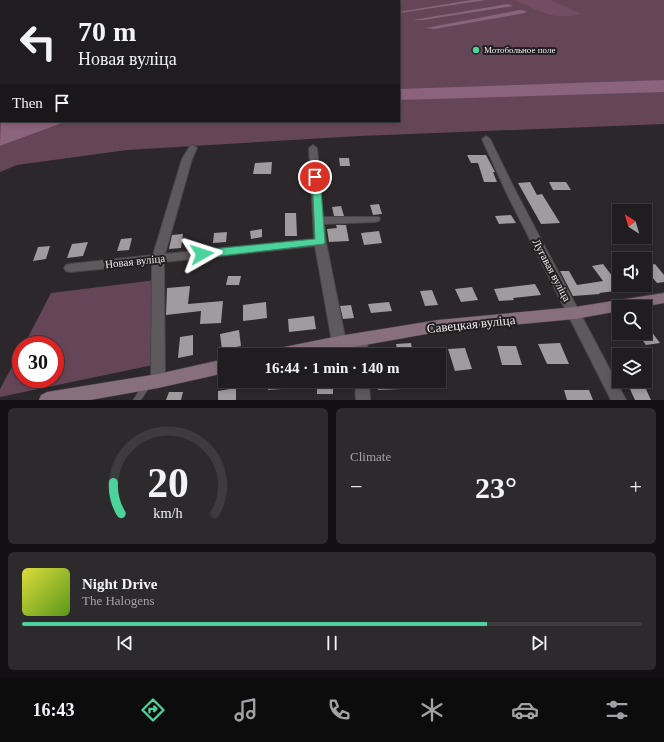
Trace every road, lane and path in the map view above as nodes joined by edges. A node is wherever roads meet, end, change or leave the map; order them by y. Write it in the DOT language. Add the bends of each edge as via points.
graph roads {
  1 [pos="486,139"];
  2 [pos="193,148"];
  3 [pos="313,148"];
  4 [pos="375,219"];
  5 [pos="319,221"];
  6 [pos="320,242"];
  7 [pos="158,259"];
  8 [pos="70,268"];
  9 [pos="664,298"];
  10 [pos="575,313"];
  11 [pos="360,339"];
  12 [pos="339,342"];
  13 [pos="311,348"];
  14 [pos="361,348"];
  15 [pos="218,368"];
  16 [pos="153,382"];
  17 [pos="362,388"];
  18 [pos="47,400"];
  19 [pos="137,400"];
  20 [pos="363,400"];
  21 [pos="619,400"];
  1 -- 10 [label="street, Лугавая вуліца"];
  2 -- 7 [label="street" via="187,159"];
  3 -- 5 [label="street"];
  4 -- 5 [label="street"];
  5 -- 6 [label="street"];
  6 -- 7 [label="street, Новая вуліца"];
  6 -- 12 [label="street"];
  7 -- 8 [label="street, Новая вуліца"];
  7 -- 16 [label="street"];
  9 -- 10 [label="main road, Савецкая вуліца"];
  10 -- 11 [label="main road, Савецкая вуліца" via="438,326"];
  10 -- 21 [label="street, Лугавая вуліца"];
  11 -- 12 [label="main road, Савецкая вуліца"];
  11 -- 14 [label="street"];
  12 -- 13 [label="main road, Савецкая вуліца"];
  15 -- 16 [label="main road"];
  16 -- 18 [label="main road"];
  16 -- 19 [label="lane"];
  17 -- 20 [label="street"];
}
